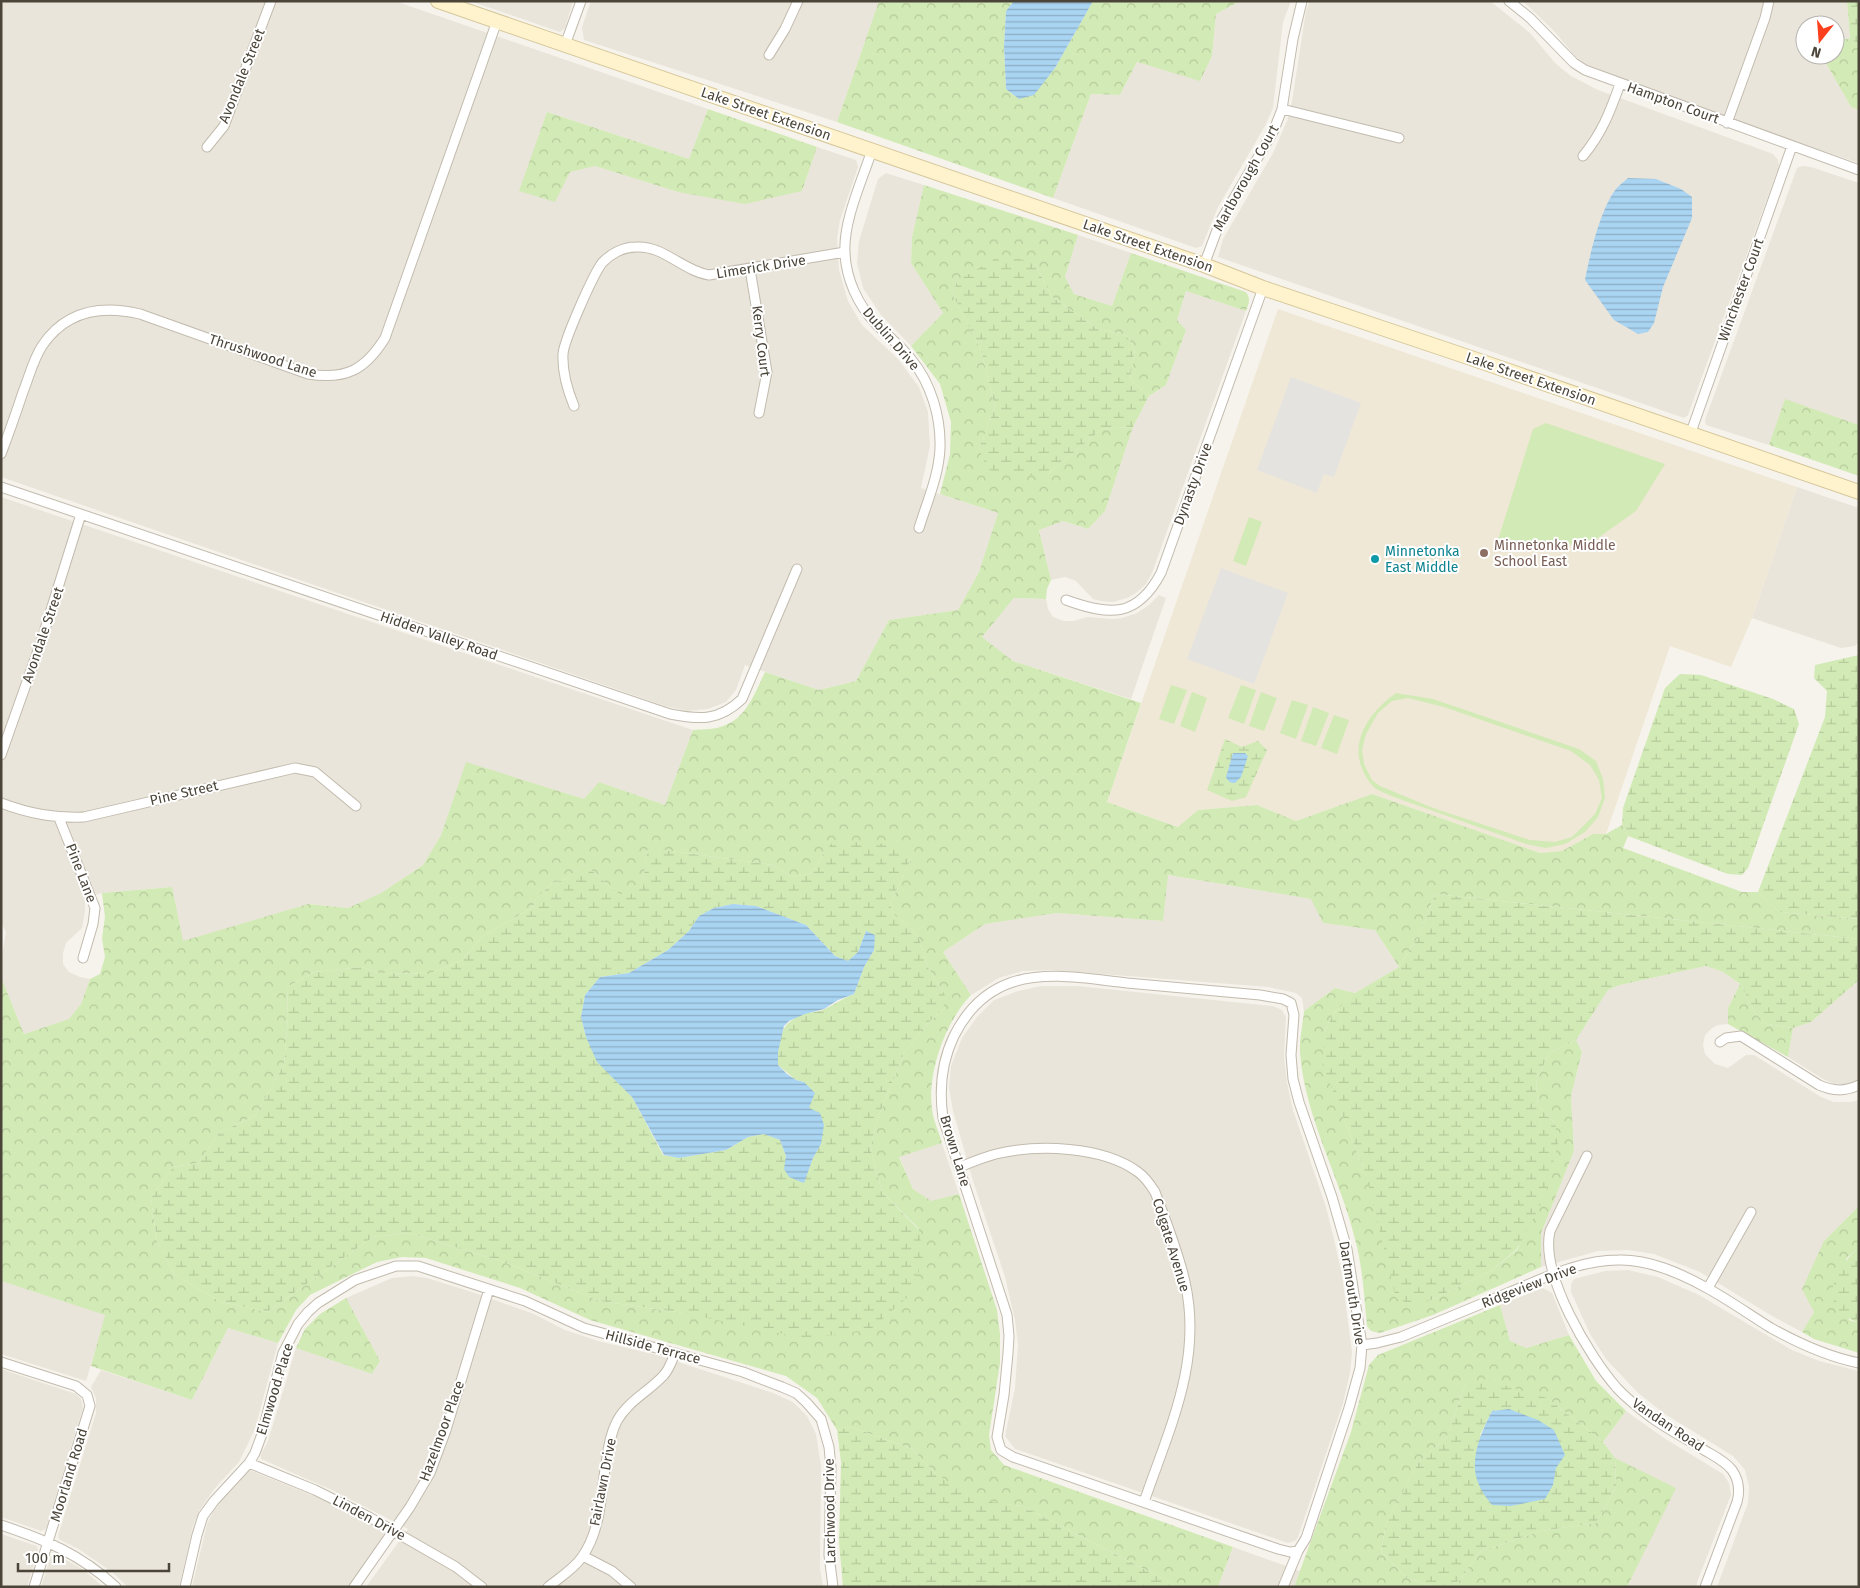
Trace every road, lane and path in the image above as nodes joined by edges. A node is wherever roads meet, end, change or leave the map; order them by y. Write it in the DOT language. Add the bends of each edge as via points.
graph roads {
  1 [pos="271,1"];
  2 [pos="438,1"];
  3 [pos="581,1"];
  4 [pos="798,1"];
  5 [pos="1302,1"];
  6 [pos="1509,1"];
  7 [pos="1769,1"];
  8 [pos="498,21"];
  9 [pos="565,45"];
  10 [pos="769,55"];
  11 [pos="1620,84"];
  12 [pos="1282,109"];
  13 [pos="1727,123"];
  14 [pos="1399,138"];
  15 [pos="1792,146"];
  16 [pos="207,147"];
  17 [pos="872,150"];
  18 [pos="1583,156"];
  19 [pos="1859,170"];
  20 [pos="845,252"];
  21 [pos="1204,265"];
  22 [pos="750,269"];
  23 [pos="1264,288"];
  24 [pos="574,406"];
  25 [pos="759,413"];
  26 [pos="1690,435"];
  27 [pos="1,454"];
  28 [pos="1,487"];
  29 [pos="1859,492"];
  30 [pos="81,514"];
  31 [pos="919,528"];
  32 [pos="797,569"];
  33 [pos="1066,600"];
  34 [pos="1,755"];
  35 [pos="1,803"];
  36 [pos="356,806"];
  37 [pos="59,818"];
  38 [pos="83,958"];
  39 [pos="1291,1003"];
  40 [pos="1720,1042"];
  41 [pos="1859,1084"];
  42 [pos="1587,1156"];
  43 [pos="960,1167"];
  44 [pos="1751,1212"];
  45 [pos="1554,1274"];
  46 [pos="1708,1288"];
  47 [pos="489,1289"];
  48 [pos="1362,1345"];
  49 [pos="675,1353"];
  50 [pos="1,1362"];
  51 [pos="1859,1363"];
  52 [pos="814,1409"];
  53 [pos="249,1463"];
  54 [pos="1144,1502"];
  55 [pos="1,1525"];
  56 [pos="393,1531"];
  57 [pos="48,1542"];
  58 [pos="1298,1551"];
  59 [pos="583,1556"];
  60 [pos="34,1587"];
  61 [pos="116,1587"];
  62 [pos="185,1587"];
  63 [pos="354,1587"];
  64 [pos="482,1587"];
  65 [pos="548,1587"];
  66 [pos="631,1587"];
  67 [pos="833,1587"];
  68 [pos="1283,1587"];
  69 [pos="1706,1587"];
  1 -- 16 [label="street, Avondale Street" via="224,126"];
  2 -- 8 [label="street, Lake Street Extension"];
  3 -- 9 [label="street"];
  4 -- 10 [label="street"];
  5 -- 12 [label="street, Marlborough Court" via="1292,39"];
  6 -- 11 [label="street, Hampton Court" via="1574,64"];
  7 -- 13 [label="street"];
  8 -- 9 [label="street, Lake Street Extension"];
  8 -- 27 [label="street, Thrushwood Lane" via="385,338 367,362 339,376 308,374 122,309 85,313 53,332 42,347"];
  9 -- 17 [label="street, Lake Street Extension"];
  11 -- 13 [label="street, Hampton Court"];
  11 -- 18 [label="street" via="1596,141"];
  12 -- 14 [label="street"];
  12 -- 21 [label="street, Marlborough Court" via="1263,152 1220,222"];
  13 -- 15 [label="street, Hampton Court"];
  15 -- 19 [label="street, Hampton Court"];
  15 -- 26 [label="street, Winchester Court"];
  17 -- 20 [label="street, Dublin Drive" via="850,216"];
  17 -- 21 [label="street, Lake Street Extension"];
  20 -- 22 [label="street, Limerick Drive"];
  20 -- 31 [label="street, Dublin Drive" via="848,275 864,310 912,360 923,376 937,411 938,467"];
  21 -- 23 [label="street, Lake Street Extension"];
  22 -- 24 [label="street, Limerick Drive" via="709,275 689,269 649,248 636,247 611,254 596,274 563,353 563,372"];
  22 -- 25 [label="street, Kerry Court" via="767,372"];
  23 -- 26 [label="street, Lake Street Extension"];
  23 -- 33 [label="street, Dynasty Drive" via="1161,573 1153,587 1136,603 1113,611 1089,608"];
  26 -- 29 [label="street, Lake Street Extension"];
  28 -- 30 [label="street, Hidden Valley Road"];
  30 -- 32 [label="street, Hidden Valley Road" via="670,714 699,718 720,715 742,699"];
  30 -- 34 [label="street, Avondale Street"];
  35 -- 37 [label="street, Pine Street"];
  36 -- 37 [label="street, Pine Street" via="315,772 295,768 84,817"];
  37 -- 38 [label="street, Pine Lane" via="95,908"];
  39 -- 43 [label="street, Brown Lane" via="1260,995 1072,978 1036,978 998,988 986,995 963,1019 944,1065 943,1118"];
  39 -- 48 [label="street, Dartmouth Drive" via="1294,1015 1291,1055 1294,1079 1348,1249"];
  40 -- 41 [label="street" via="1741,1036 1830,1090 1841,1091"];
  42 -- 45 [label="street, Vandan Road" via="1550,1231 1548,1254"];
  43 -- 54 [label="street, Brown Lane" via="1007,1316 1008,1353 997,1437 1001,1450 1013,1458"];
  43 -- 54 [label="street, Colgate Avenue" via="997,1154 1024,1150 1090,1152 1124,1163 1148,1180 1156,1192 1185,1282 1190,1353 1182,1393"];
  44 -- 46 [label="street"];
  45 -- 46 [label="street, Ridgeview Drive" via="1603,1261 1636,1261 1668,1270"];
  45 -- 48 [label="street, Ridgeview Drive" via="1401,1337"];
  45 -- 69 [label="street, Vandan Road" via="1580,1336 1618,1388 1655,1420 1720,1459 1733,1471 1740,1494"];
  46 -- 51 [label="street, Ridgeview Drive" via="1786,1335"];
  47 -- 49 [label="street, Hillside Terrace" via="542,1308 584,1328"];
  47 -- 53 [label="street, Elmwood Place" via="418,1266 396,1266 355,1280 318,1303 298,1324 283,1353 262,1434"];
  47 -- 56 [label="street, Hazelmoor Place" via="436,1458 423,1487"];
  48 -- 58 [label="street, Dartmouth Drive" via="1360,1368 1349,1408 1306,1538"];
  49 -- 52 [label="street, Hillside Terrace" via="782,1387"];
  49 -- 59 [label="street, Fairlawn Drive" via="669,1369 632,1401 612,1431 598,1518"];
  50 -- 57 [label="street, Moorland Road" via="76,1386 89,1400 89,1413"];
  52 -- 67 [label="street, Larchwood Drive" via="829,1447 829,1554"];
  53 -- 56 [label="street, Linden Drive" via="342,1503"];
  53 -- 62 [label="street, Elmwood Place" via="203,1516"];
  54 -- 58 [label="street" via="1278,1549"];
  55 -- 57 [label="street"];
  56 -- 63 [label="street, Hazelmoor Place"];
  56 -- 64 [label="street, Linden Drive" via="456,1566"];
  57 -- 60 [label="street, Moorland Road"];
  57 -- 61 [label="street" via="76,1556"];
  58 -- 68 [label="street, Dartmouth Drive"];
  59 -- 65 [label="street, Fairlawn Drive"];
  59 -- 66 [label="street" via="612,1571"];
}
